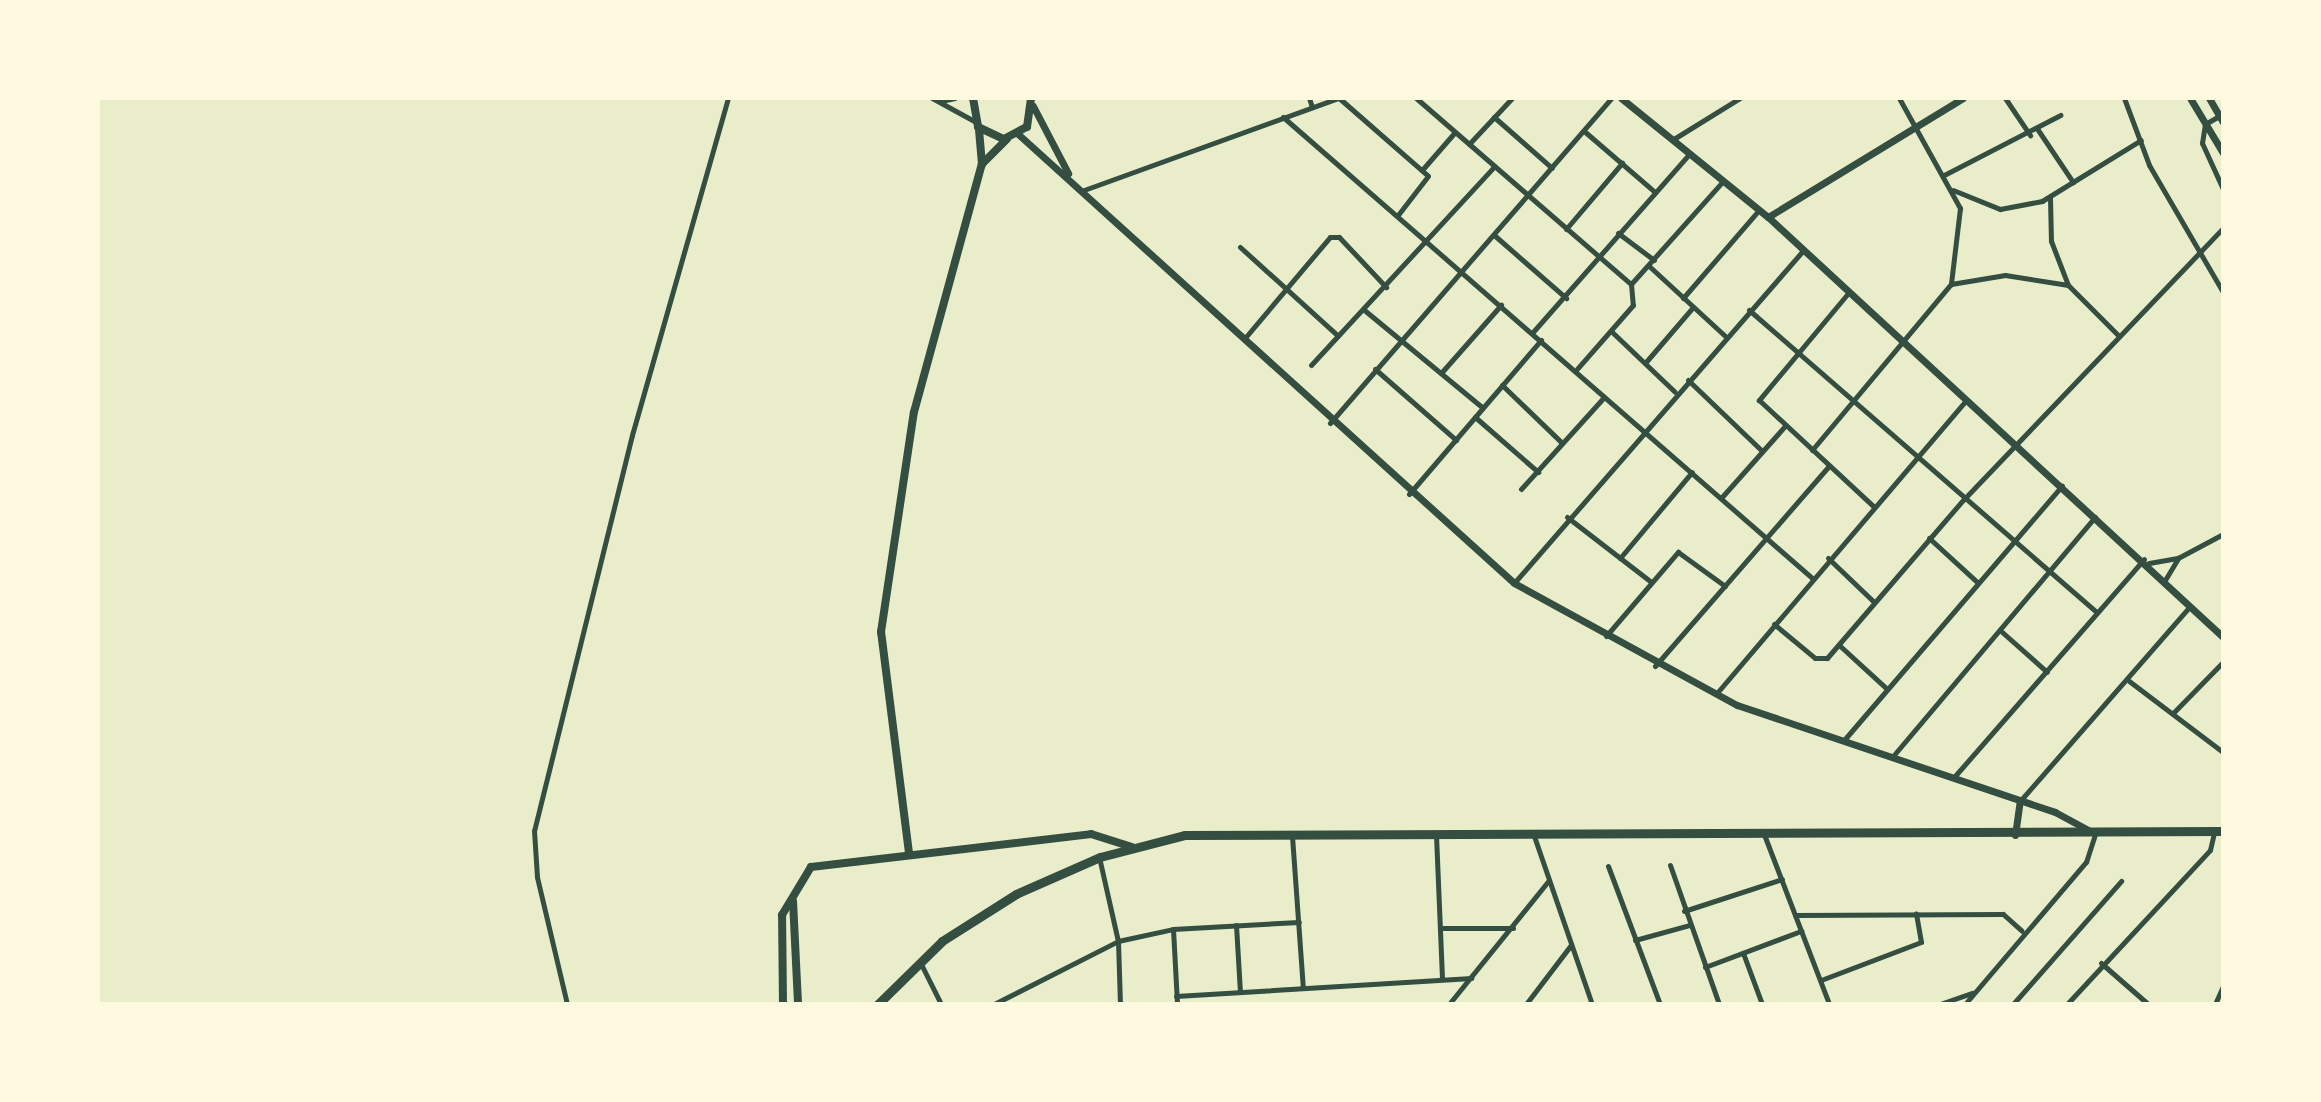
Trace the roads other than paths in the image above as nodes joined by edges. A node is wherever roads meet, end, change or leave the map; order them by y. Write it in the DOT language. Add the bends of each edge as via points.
graph roads {
  1 [pos="728,98"];
  2 [pos="932,98"];
  3 [pos="955,98"];
  4 [pos="973,98"];
  5 [pos="1309,98"];
  6 [pos="1338,98"];
  7 [pos="1416,98"];
  8 [pos="1512,98"];
  9 [pos="1612,98"];
  10 [pos="1621,98"];
  11 [pos="1739,98"];
  12 [pos="1899,98"];
  13 [pos="1963,98"];
  14 [pos="2005,98"];
  15 [pos="2124,98"];
  16 [pos="2190,98"];
  17 [pos="2209,98"];
  18 [pos="941,101"];
  19 [pos="1032,102"];
  20 [pos="1312,107"];
  21 [pos="2060,115"];
  22 [pos="1283,117"];
  23 [pos="1494,117"];
  24 [pos="2222,118"];
  25 [pos="2205,124"];
  26 [pos="977,125"];
  27 [pos="1916,127"];
  28 [pos="2038,130"];
  29 [pos="1584,131"];
  30 [pos="1455,132"];
  31 [pos="1018,134"];
  32 [pos="2030,135"];
  33 [pos="1008,139"];
  34 [pos="1672,140"];
  35 [pos="2141,140"];
  36 [pos="1469,144"];
  37 [pos="2223,153"];
  38 [pos="1689,154"];
  39 [pos="1622,163"];
  40 [pos="982,164"];
  41 [pos="1494,167"];
  42 [pos="1552,168"];
  43 [pos="1422,170"];
  44 [pos="1069,175"];
  45 [pos="1944,175"];
  46 [pos="1723,181"];
  47 [pos="2073,182"];
  48 [pos="2223,189"];
  49 [pos="1084,190"];
  50 [pos="1953,190"];
  51 [pos="1655,192"];
  52 [pos="1527,197"];
  53 [pos="2050,198"];
  54 [pos="1759,210"];
  55 [pos="1398,215"];
  56 [pos="1768,217"];
  57 [pos="2223,228"];
  58 [pos="1566,229"];
  59 [pos="1618,233"];
  60 [pos="1494,235"];
  61 [pos="1429,243"];
  62 [pos="1240,247"];
  63 [pos="2197,249"];
  64 [pos="1803,250"];
  65 [pos="1601,254"];
  66 [pos="1651,263"];
  67 [pos="1462,271"];
  68 [pos="1631,284"];
  69 [pos="1951,284"];
  70 [pos="2068,285"];
  71 [pos="1386,287"];
  72 [pos="1287,289"];
  73 [pos="1850,291"];
  74 [pos="2223,292"];
  75 [pos="1566,298"];
  76 [pos="1683,298"];
  77 [pos="1501,305"];
  78 [pos="1693,307"];
  79 [pos="1363,309"];
  80 [pos="1749,310"];
  81 [pos="1611,331"];
  82 [pos="1532,333"];
  83 [pos="1338,336"];
  84 [pos="1725,336"];
  85 [pos="2119,336"];
  86 [pos="1244,340"];
  87 [pos="1400,340"];
  88 [pos="1541,340"];
  89 [pos="1904,341"];
  90 [pos="1796,352"];
  91 [pos="1645,363"];
  92 [pos="1311,365"];
  93 [pos="1375,369"];
  94 [pos="1577,369"];
  95 [pos="1441,373"];
  96 [pos="1688,380"];
  97 [pos="1502,385"];
  98 [pos="1675,392"];
  99 [pos="1604,397"];
  100 [pos="1967,399"];
  101 [pos="1853,403"];
  102 [pos="1482,407"];
  103 [pos="1475,417"];
  104 [pos="1330,423"];
  105 [pos="1785,426"];
  106 [pos="1643,428"];
  107 [pos="1456,440"];
  108 [pos="1562,443"];
  109 [pos="2019,444"];
  110 [pos="1812,450"];
  111 [pos="1762,451"];
  112 [pos="1915,458"];
  113 [pos="1829,466"];
  114 [pos="1538,472"];
  115 [pos="1692,472"];
  116 [pos="2062,486"];
  117 [pos="1521,489"];
  118 [pos="1409,494"];
  119 [pos="1721,498"];
  120 [pos="1964,499"];
  121 [pos="1873,506"];
  122 [pos="1567,517"];
  123 [pos="2095,517"];
  124 [pos="2223,534"];
  125 [pos="1766,538"];
  126 [pos="1929,538"];
  127 [pos="2012,542"];
  128 [pos="1620,558"];
  129 [pos="1828,558"];
  130 [pos="2178,558"];
  131 [pos="2146,561"];
  132 [pos="2051,573"];
  133 [pos="1812,578"];
  134 [pos="2165,580"];
  135 [pos="1651,582"];
  136 [pos="1977,582"];
  137 [pos="1514,583"];
  138 [pos="1725,586"];
  139 [pos="1874,602"];
  140 [pos="2189,607"];
  141 [pos="2097,612"];
  142 [pos="1774,624"];
  143 [pos="2002,632"];
  144 [pos="1605,637"];
  145 [pos="2223,637"];
  146 [pos="1839,645"];
  147 [pos="2223,662"];
  148 [pos="1655,666"];
  149 [pos="2047,672"];
  150 [pos="2129,681"];
  151 [pos="1887,689"];
  152 [pos="1715,696"];
  153 [pos="2173,713"];
  154 [pos="1844,740"];
  155 [pos="2223,752"];
  156 [pos="1893,756"];
  157 [pos="1954,777"];
  158 [pos="2020,801"];
  159 [pos="2218,832"];
  160 [pos="2095,834"];
  161 [pos="1436,835"];
  162 [pos="2015,835"];
  163 [pos="1292,836"];
  164 [pos="1534,836"];
  165 [pos="1765,837"];
  166 [pos="1132,847"];
  167 [pos="909,853"];
  168 [pos="1099,857"];
  169 [pos="1670,865"];
  170 [pos="1608,866"];
  171 [pos="1782,879"];
  172 [pos="1549,880"];
  173 [pos="2121,881"];
  174 [pos="793,901"];
  175 [pos="1684,911"];
  176 [pos="1916,913"];
  177 [pos="1795,915"];
  178 [pos="1299,922"];
  179 [pos="1236,925"];
  180 [pos="1690,925"];
  181 [pos="1440,928"];
  182 [pos="1513,928"];
  183 [pos="1173,929"];
  184 [pos="1801,931"];
  185 [pos="2022,931"];
  186 [pos="1635,940"];
  187 [pos="1118,941"];
  188 [pos="1571,944"];
  189 [pos="1743,953"];
  190 [pos="919,961"];
  191 [pos="2101,963"];
  192 [pos="1705,967"];
  193 [pos="1471,978"];
  194 [pos="1442,979"];
  195 [pos="1821,980"];
  196 [pos="2223,986"];
  197 [pos="1303,988"];
  198 [pos="1240,992"];
  199 [pos="1973,992"];
  200 [pos="1176,996"];
  201 [pos="1118,1003"];
  202 [pos="567,1004"];
  203 [pos="783,1004"];
  204 [pos="798,1004"];
  205 [pos="878,1004"];
  206 [pos="941,1004"];
  207 [pos="994,1004"];
  208 [pos="1177,1004"];
  209 [pos="1449,1004"];
  210 [pos="1525,1004"];
  211 [pos="1592,1004"];
  212 [pos="1660,1004"];
  213 [pos="1719,1004"];
  214 [pos="1762,1004"];
  215 [pos="1829,1004"];
  216 [pos="1940,1004"];
  217 [pos="1965,1004"];
  218 [pos="2013,1004"];
  219 [pos="2067,1004"];
  220 [pos="2148,1004"];
  221 [pos="2215,1004"];
  1 -- 202 [label="street" via="632,435 534,831 537,877"];
  2 -- 18 [label="street"];
  3 -- 18 [label="street"];
  4 -- 26 [label="main road"];
  5 -- 20 [label="street"];
  6 -- 20 [label="street"];
  6 -- 43 [label="street"];
  7 -- 30 [label="street"];
  8 -- 23 [label="street"];
  9 -- 29 [label="street"];
  10 -- 34 [label="street"];
  11 -- 34 [label="street"];
  12 -- 27 [label="street"];
  13 -- 27 [label="street"];
  14 -- 32 [label="street"];
  15 -- 35 [label="street"];
  16 -- 25 [label="street"];
  17 -- 24 [label="street"];
  18 -- 26 [label="street"];
  19 -- 31 [label="main road"];
  19 -- 44 [label="street"];
  20 -- 22 [label="street"];
  21 -- 28 [label="street"];
  22 -- 49 [label="street"];
  22 -- 55 [label="street"];
  23 -- 36 [label="street"];
  23 -- 42 [label="street"];
  24 -- 25 [label="street"];
  25 -- 37 [label="street"];
  25 -- 48 [label="street" via="2204,152"];
  26 -- 33 [label="main road"];
  26 -- 40 [label="main road"];
  27 -- 45 [label="street"];
  27 -- 56 [label="street"];
  28 -- 32 [label="street"];
  28 -- 47 [label="street"];
  29 -- 39 [label="street"];
  29 -- 42 [label="street"];
  30 -- 36 [label="street"];
  30 -- 43 [label="street"];
  31 -- 33 [label="main road"];
  31 -- 44 [label="street"];
  32 -- 45 [label="street"];
  33 -- 40 [label="main road"];
  34 -- 38 [label="street"];
  35 -- 47 [label="street"];
  35 -- 63 [label="street"];
  36 -- 41 [label="street"];
  38 -- 46 [label="street"];
  38 -- 51 [label="street"];
  39 -- 51 [label="street"];
  39 -- 58 [label="street"];
  40 -- 167 [label="main road" via="914,412 881,632"];
  41 -- 52 [label="street"];
  41 -- 61 [label="street"];
  42 -- 52 [label="street"];
  43 -- 55 [label="street" via="1427,181"];
  44 -- 49 [label="street"];
  45 -- 50 [label="street"];
  46 -- 54 [label="street"];
  46 -- 66 [label="street"];
  47 -- 53 [label="street"];
  49 -- 86 [label="street"];
  50 -- 53 [label="street" via="2000,209"];
  50 -- 69 [label="street" via="1961,217"];
  51 -- 59 [label="street"];
  52 -- 58 [label="street"];
  52 -- 60 [label="street"];
  53 -- 70 [label="street" via="2051,241"];
  54 -- 56 [label="street"];
  54 -- 76 [label="street"];
  55 -- 61 [label="street"];
  56 -- 64 [label="street"];
  57 -- 63 [label="street"];
  58 -- 65 [label="street"];
  59 -- 65 [label="street"];
  59 -- 66 [label="street"];
  60 -- 67 [label="street"];
  60 -- 75 [label="street"];
  61 -- 67 [label="street"];
  61 -- 71 [label="street"];
  62 -- 72 [label="street"];
  63 -- 74 [label="street"];
  63 -- 85 [label="street"];
  64 -- 73 [label="street"];
  64 -- 80 [label="street"];
  65 -- 68 [label="street"];
  65 -- 75 [label="street"];
  66 -- 68 [label="street"];
  66 -- 76 [label="street"];
  67 -- 77 [label="street"];
  67 -- 87 [label="street"];
  68 -- 81 [label="street" via="1636,299"];
  69 -- 70 [label="street" via="2005,275"];
  69 -- 89 [label="street"];
  70 -- 85 [label="street"];
  71 -- 72 [label="street" via="1333,236"];
  71 -- 79 [label="street"];
  72 -- 83 [label="street"];
  72 -- 86 [label="street"];
  73 -- 89 [label="street"];
  73 -- 90 [label="street"];
  75 -- 82 [label="street"];
  76 -- 78 [label="street"];
  77 -- 82 [label="street"];
  77 -- 95 [label="street"];
  78 -- 84 [label="street"];
  78 -- 91 [label="street"];
  79 -- 83 [label="street"];
  79 -- 87 [label="street"];
  80 -- 84 [label="street"];
  80 -- 90 [label="street"];
  81 -- 91 [label="street"];
  81 -- 94 [label="street"];
  82 -- 88 [label="street"];
  83 -- 92 [label="street"];
  84 -- 96 [label="street"];
  85 -- 109 [label="street"];
  86 -- 104 [label="street"];
  87 -- 93 [label="street"];
  87 -- 95 [label="street"];
  88 -- 94 [label="street"];
  88 -- 97 [label="street"];
  89 -- 100 [label="street"];
  89 -- 101 [label="street"];
  90 -- 101 [label="street"];
  90 -- 105 [label="street" via="1759,400"];
  91 -- 98 [label="street"];
  93 -- 104 [label="street"];
  93 -- 107 [label="street"];
  94 -- 99 [label="street"];
  95 -- 102 [label="street"];
  96 -- 98 [label="street"];
  96 -- 111 [label="street"];
  97 -- 102 [label="street"];
  97 -- 108 [label="street"];
  98 -- 106 [label="street"];
  99 -- 106 [label="street"];
  99 -- 108 [label="street"];
  100 -- 109 [label="street"];
  100 -- 112 [label="street"];
  101 -- 110 [label="street"];
  101 -- 112 [label="street"];
  102 -- 103 [label="street"];
  103 -- 107 [label="street"];
  103 -- 114 [label="street"];
  104 -- 118 [label="street"];
  105 -- 110 [label="street"];
  105 -- 111 [label="street"];
  106 -- 115 [label="street"];
  106 -- 122 [label="street"];
  107 -- 118 [label="street"];
  108 -- 114 [label="street"];
  109 -- 116 [label="street"];
  109 -- 120 [label="street"];
  110 -- 113 [label="street"];
  111 -- 119 [label="street"];
  112 -- 120 [label="street"];
  112 -- 121 [label="street"];
  113 -- 121 [label="street"];
  113 -- 125 [label="street"];
  114 -- 117 [label="street"];
  115 -- 119 [label="street"];
  115 -- 128 [label="street"];
  116 -- 123 [label="street"];
  116 -- 127 [label="street"];
  118 -- 137 [label="street"];
  119 -- 125 [label="street"];
  120 -- 126 [label="street"];
  120 -- 127 [label="street"];
  121 -- 129 [label="street"];
  122 -- 128 [label="street"];
  122 -- 137 [label="street"];
  123 -- 131 [label="street"];
  123 -- 132 [label="street"];
  124 -- 130 [label="street"];
  125 -- 133 [label="street"];
  125 -- 138 [label="street"];
  126 -- 136 [label="street"];
  126 -- 139 [label="street"];
  127 -- 132 [label="street"];
  127 -- 136 [label="street"];
  128 -- 135 [label="street"];
  129 -- 133 [label="street"];
  129 -- 139 [label="street"];
  130 -- 131 [label="street"];
  130 -- 134 [label="street"];
  131 -- 134 [label="street"];
  131 -- 141 [label="street"];
  132 -- 141 [label="street"];
  132 -- 143 [label="street"];
  133 -- 142 [label="street"];
  134 -- 140 [label="street"];
  135 -- 138 [label="street" via="1681,551"];
  135 -- 144 [label="street"];
  136 -- 151 [label="street"];
  137 -- 144 [label="street"];
  138 -- 148 [label="street"];
  139 -- 146 [label="street"];
  140 -- 145 [label="street"];
  140 -- 150 [label="street"];
  141 -- 149 [label="street"];
  142 -- 146 [label="street" via="1824,660"];
  142 -- 152 [label="street"];
  143 -- 149 [label="street"];
  143 -- 156 [label="street"];
  144 -- 148 [label="street"];
  146 -- 151 [label="street"];
  147 -- 153 [label="street"];
  148 -- 152 [label="street"];
  149 -- 157 [label="street"];
  150 -- 153 [label="street"];
  150 -- 158 [label="street"];
  151 -- 154 [label="street"];
  152 -- 154 [label="street"];
  153 -- 155 [label="street"];
  154 -- 156 [label="street"];
  156 -- 157 [label="street"];
  157 -- 158 [label="street"];
  158 -- 160 [label="street"];
  158 -- 162 [label="street"];
  159 -- 160 [label="main road"];
  159 -- 191 [label="street" via="2210,850"];
  160 -- 162 [label="main road"];
  160 -- 185 [label="street" via="2086,862"];
  161 -- 163 [label="main road"];
  161 -- 164 [label="main road"];
  161 -- 181 [label="street"];
  162 -- 165 [label="main road"];
  163 -- 166 [label="main road" via="1215,832"];
  163 -- 178 [label="street"];
  164 -- 165 [label="main road"];
  164 -- 172 [label="street"];
  165 -- 171 [label="street"];
  166 -- 167 [label="main road" via="1091,834"];
  166 -- 168 [label="main road"];
  167 -- 174 [label="main road" via="819,864 804,875"];
  168 -- 187 [label="street"];
  168 -- 190 [label="main road" via="1016,894"];
  169 -- 175 [label="street"];
  170 -- 186 [label="street"];
  171 -- 175 [label="street"];
  171 -- 177 [label="street"];
  172 -- 182 [label="street"];
  172 -- 188 [label="street"];
  173 -- 218 [label="street"];
  174 -- 203 [label="main road" via="781,919"];
  174 -- 204 [label="main road"];
  175 -- 180 [label="street"];
  176 -- 177 [label="street"];
  176 -- 185 [label="street" via="2003,914"];
  176 -- 195 [label="street" via="1921,942"];
  177 -- 184 [label="street"];
  178 -- 179 [label="street"];
  178 -- 197 [label="street"];
  179 -- 183 [label="street"];
  179 -- 198 [label="street"];
  180 -- 186 [label="street"];
  180 -- 192 [label="street"];
  181 -- 182 [label="street"];
  181 -- 194 [label="street"];
  182 -- 193 [label="street"];
  183 -- 187 [label="street"];
  183 -- 200 [label="street"];
  184 -- 189 [label="street"];
  184 -- 195 [label="street"];
  185 -- 199 [label="street"];
  186 -- 212 [label="street"];
  187 -- 201 [label="street"];
  187 -- 207 [label="street"];
  188 -- 210 [label="street"];
  188 -- 211 [label="street"];
  189 -- 192 [label="street"];
  189 -- 214 [label="street"];
  190 -- 205 [label="main road"];
  190 -- 206 [label="street"];
  191 -- 219 [label="street"];
  191 -- 220 [label="street"];
  192 -- 213 [label="street"];
  193 -- 194 [label="street"];
  193 -- 209 [label="street"];
  194 -- 197 [label="street"];
  195 -- 215 [label="street"];
  196 -- 221 [label="street"];
  197 -- 198 [label="street"];
  198 -- 200 [label="street"];
  199 -- 216 [label="street"];
  199 -- 217 [label="street"];
  200 -- 208 [label="street"];
}
